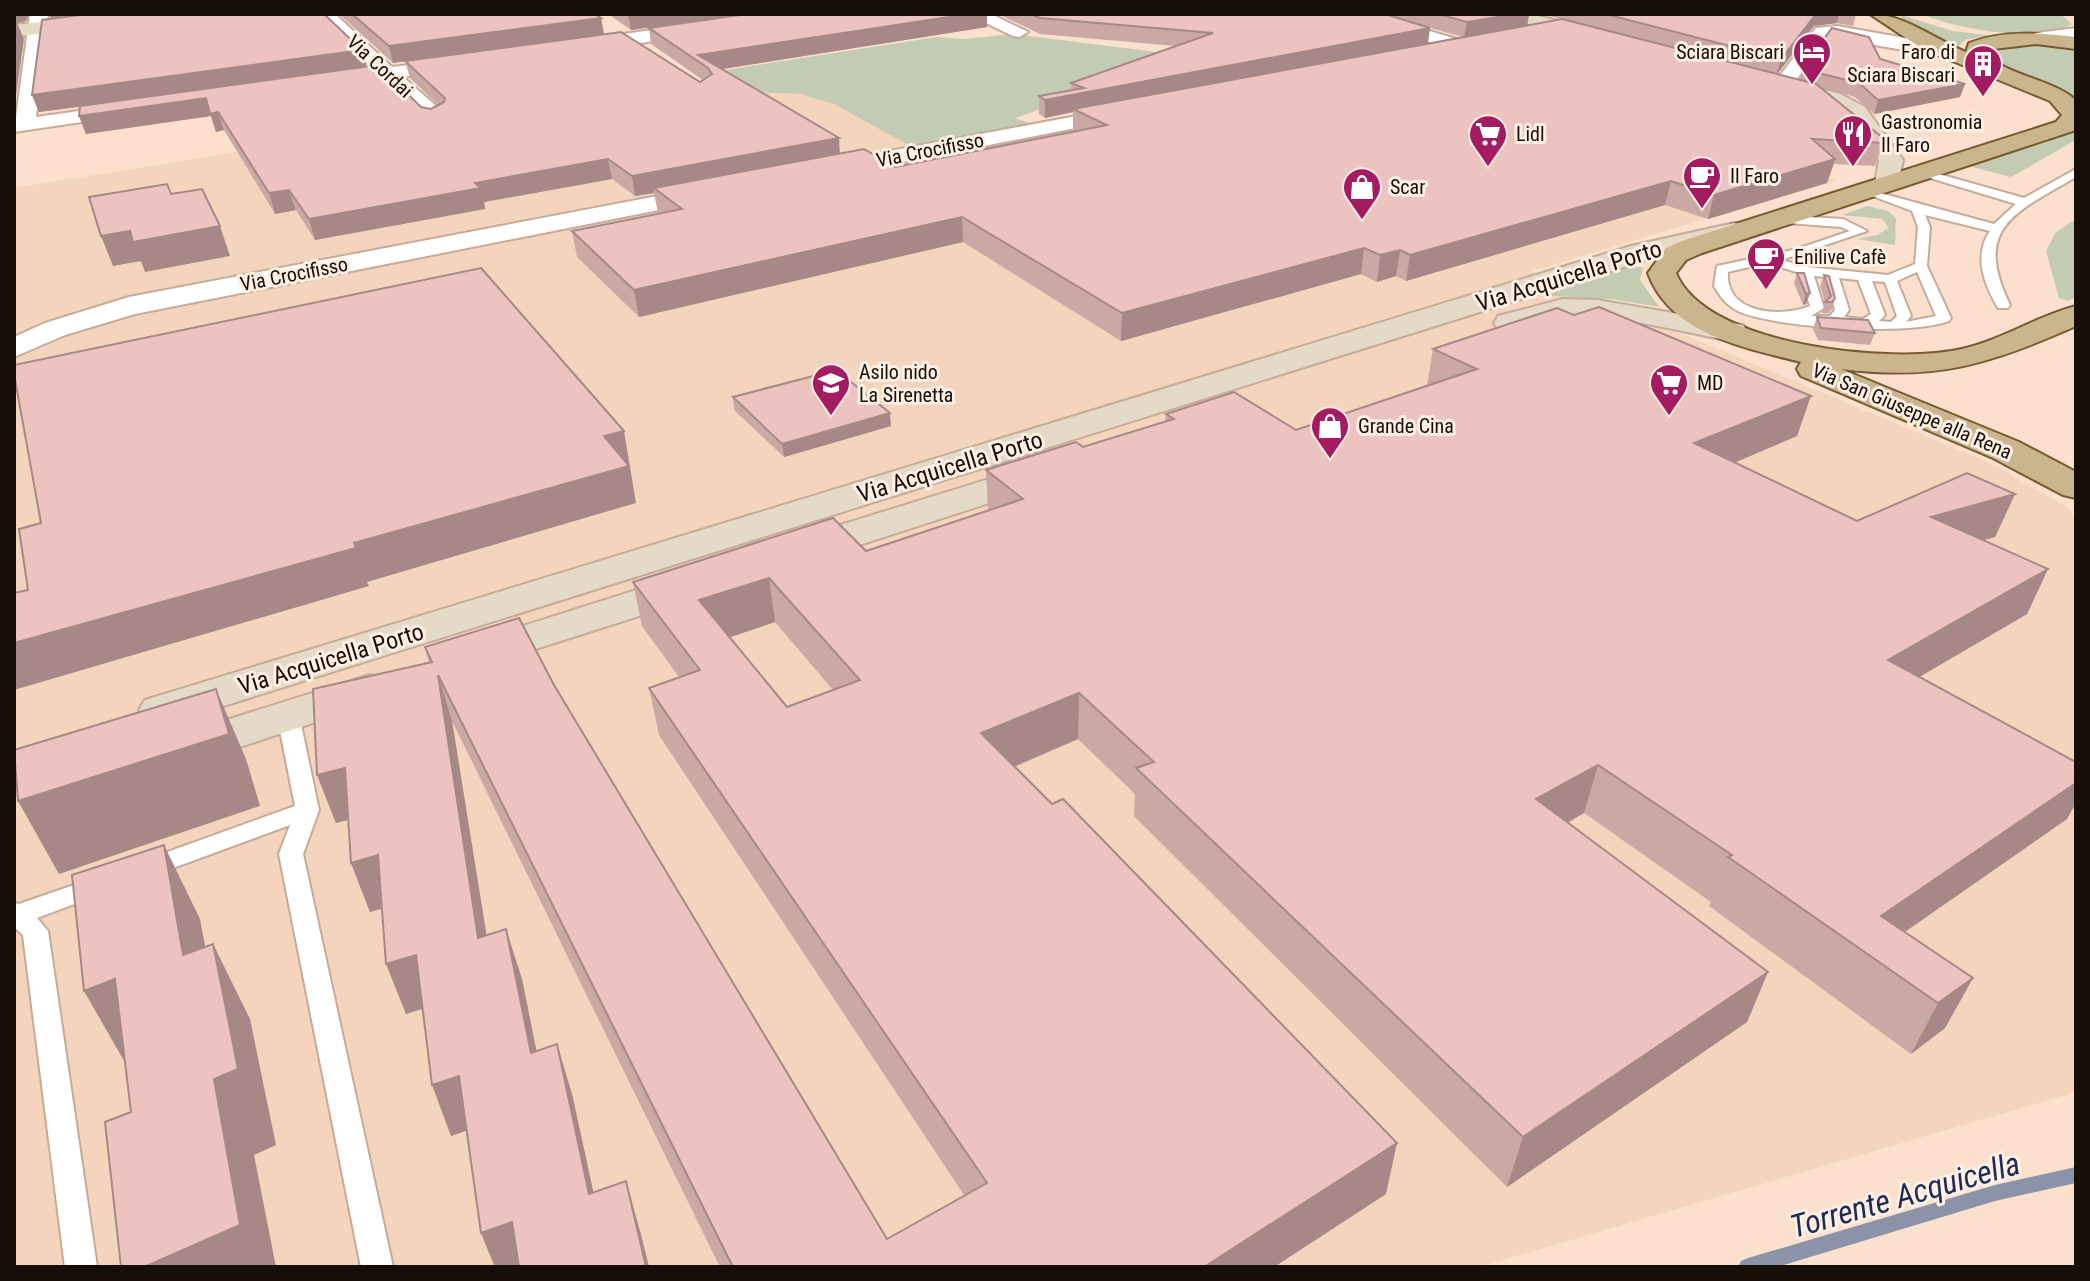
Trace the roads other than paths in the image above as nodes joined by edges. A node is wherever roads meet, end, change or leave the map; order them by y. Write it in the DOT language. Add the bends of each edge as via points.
graph roads {
  1 [pos="152,14"];
  2 [pos="325,14"];
  3 [pos="801,14"];
  4 [pos="976,14"];
  5 [pos="1354,14"];
  6 [pos="1879,14"];
  7 [pos="1910,14"];
  8 [pos="37,21"];
  9 [pos="604,22"];
  10 [pos="1934,22"];
  11 [pos="1508,28"];
  12 [pos="14,31"];
  13 [pos="1970,31"];
  14 [pos="1019,32"];
  15 [pos="2076,33"];
  16 [pos="1868,36"];
  17 [pos="1917,38"];
  18 [pos="2036,38"];
  19 [pos="627,39"];
  20 [pos="2076,43"];
  21 [pos="1627,45"];
  22 [pos="1463,47"];
  23 [pos="553,50"];
  24 [pos="1945,51"];
  25 [pos="652,56"];
  26 [pos="1416,56"];
  27 [pos="23,59"];
  28 [pos="478,60"];
  29 [pos="1989,68"];
  30 [pos="388,73"];
  31 [pos="1758,79"];
  32 [pos="311,84"];
  33 [pos="1783,85"];
  34 [pos="158,106"];
  35 [pos="1150,108"];
  36 [pos="436,118"];
  37 [pos="2071,124"];
  38 [pos="19,126"];
  39 [pos="1921,172"];
  40 [pos="2076,172"];
  41 [pos="797,176"];
  42 [pos="2055,185"];
  43 [pos="1877,186"];
  44 [pos="735,188"];
  45 [pos="2076,191"];
  46 [pos="2023,202"];
  47 [pos="1917,209"];
  48 [pos="1765,223"];
  49 [pos="1994,228"];
  50 [pos="1768,260"];
  51 [pos="1921,266"];
  52 [pos="1806,271"];
  53 [pos="1831,273"];
  54 [pos="1864,277"];
  55 [pos="1890,279"];
  56 [pos="2003,305"];
  57 [pos="2076,315"];
  58 [pos="1794,318"];
  59 [pos="1834,320"];
  60 [pos="1867,323"];
  61 [pos="1896,325"];
  62 [pos="1739,334"];
  63 [pos="14,348"];
  64 [pos="1288,363"];
  65 [pos="1324,383"];
  66 [pos="1087,425"];
  67 [pos="1119,448"];
  68 [pos="2076,487"];
  69 [pos="717,568"];
  70 [pos="528,618"];
  71 [pos="288,715"];
  72 [pos="133,719"];
  73 [pos="145,761"];
  74 [pos="307,810"];
  75 [pos="15,915"];
  76 [pos="81,1267"];
  77 [pos="377,1267"];
  1 -- 8 [label="main road"];
  2 -- 30 [label="street, Via Cordai"];
  3 -- 19 [label="street"];
  4 -- 14 [label="street"];
  5 -- 22 [label="street"];
  6 -- 17 [label="main road"];
  7 -- 10 [label="main road"];
  8 -- 12 [label="main road"];
  8 -- 27 [label="street"];
  9 -- 19 [label="street"];
  11 -- 21 [label="main road" via="1583,34"];
  11 -- 22 [label="street"];
  13 -- 18 [label="main road"];
  15 -- 18 [label="street"];
  16 -- 17 [label="street"];
  16 -- 24 [label="street"];
  16 -- 33 [label="street" via="1822,32"];
  17 -- 24 [label="main road"];
  18 -- 20 [label="main road"];
  18 -- 29 [label="main road" via="1976,47 1975,56"];
  19 -- 23 [label="street"];
  19 -- 25 [label="street"];
  22 -- 26 [label="street"];
  24 -- 29 [label="main road"];
  27 -- 38 [label="street"];
  28 -- 30 [label="street"];
  29 -- 37 [label="main road" via="2058,96 2071,107"];
  30 -- 32 [label="street"];
  30 -- 36 [label="street, Via Cordai"];
  31 -- 33 [label="main road"];
  33 -- 43 [label="main road" via="1857,112 1891,160"];
  34 -- 38 [label="street"];
  35 -- 41 [label="street, Via Crocifisso"];
  37 -- 39 [label="main road, Via Acquicella Porto"];
  39 -- 43 [label="main road, Via Acquicella Porto"];
  39 -- 46 [label="lane"];
  40 -- 42 [label="lane"];
  42 -- 45 [label="lane"];
  42 -- 46 [label="lane"];
  43 -- 47 [label="lane"];
  43 -- 48 [label="main road, Via Acquicella Porto"];
  44 -- 63 [label="street, Via Crocifisso" via="129,306"];
  46 -- 49 [label="lane"];
  47 -- 49 [label="lane"];
  47 -- 51 [label="lane" via="1924,227"];
  48 -- 50 [label="lane" via="1843,223 1861,231"];
  48 -- 62 [label="main road" via="1676,254 1662,273 1681,303"];
  48 -- 64 [label="main road, Via Acquicella Porto" via="1641,252"];
  49 -- 56 [label="lane" via="1985,259 1991,286"];
  50 -- 52 [label="lane"];
  50 -- 58 [label="lane" via="1722,269 1722,292 1750,311"];
  51 -- 55 [label="lane"];
  51 -- 61 [label="lane" via="1944,318"];
  52 -- 53 [label="lane"];
  52 -- 58 [label="lane" via="1817,308"];
  53 -- 54 [label="lane"];
  53 -- 59 [label="lane" via="1842,310"];
  54 -- 55 [label="lane"];
  54 -- 60 [label="lane" via="1878,315"];
  55 -- 61 [label="lane" via="1904,316"];
  57 -- 62 [label="main road" via="1975,356 1915,364 1813,355"];
  58 -- 59 [label="lane"];
  59 -- 60 [label="lane"];
  60 -- 61 [label="lane"];
  62 -- 65 [label="main road, Via Acquicella Porto" via="1620,311 1563,308"];
  62 -- 68 [label="main road, Via San Giuseppe alla Rena" via="2006,450"];
  64 -- 65 [label="main road"];
  64 -- 66 [label="main road, Via Acquicella Porto"];
  65 -- 67 [label="main road, Via Acquicella Porto"];
  66 -- 67 [label="main road"];
  66 -- 69 [label="main road, Via Acquicella Porto"];
  67 -- 69 [label="main road, Via Acquicella Porto"];
  69 -- 70 [label="main road, Via Acquicella Porto"];
  70 -- 71 [label="main road, Via Acquicella Porto" via="421,673"];
  70 -- 72 [label="main road, Via Acquicella Porto"];
  71 -- 73 [label="main road, Via Acquicella Porto"];
  71 -- 74 [label="lane"];
  74 -- 75 [label="lane"];
  74 -- 77 [label="lane" via="291,854"];
  75 -- 76 [label="lane" via="35,931"];
}
